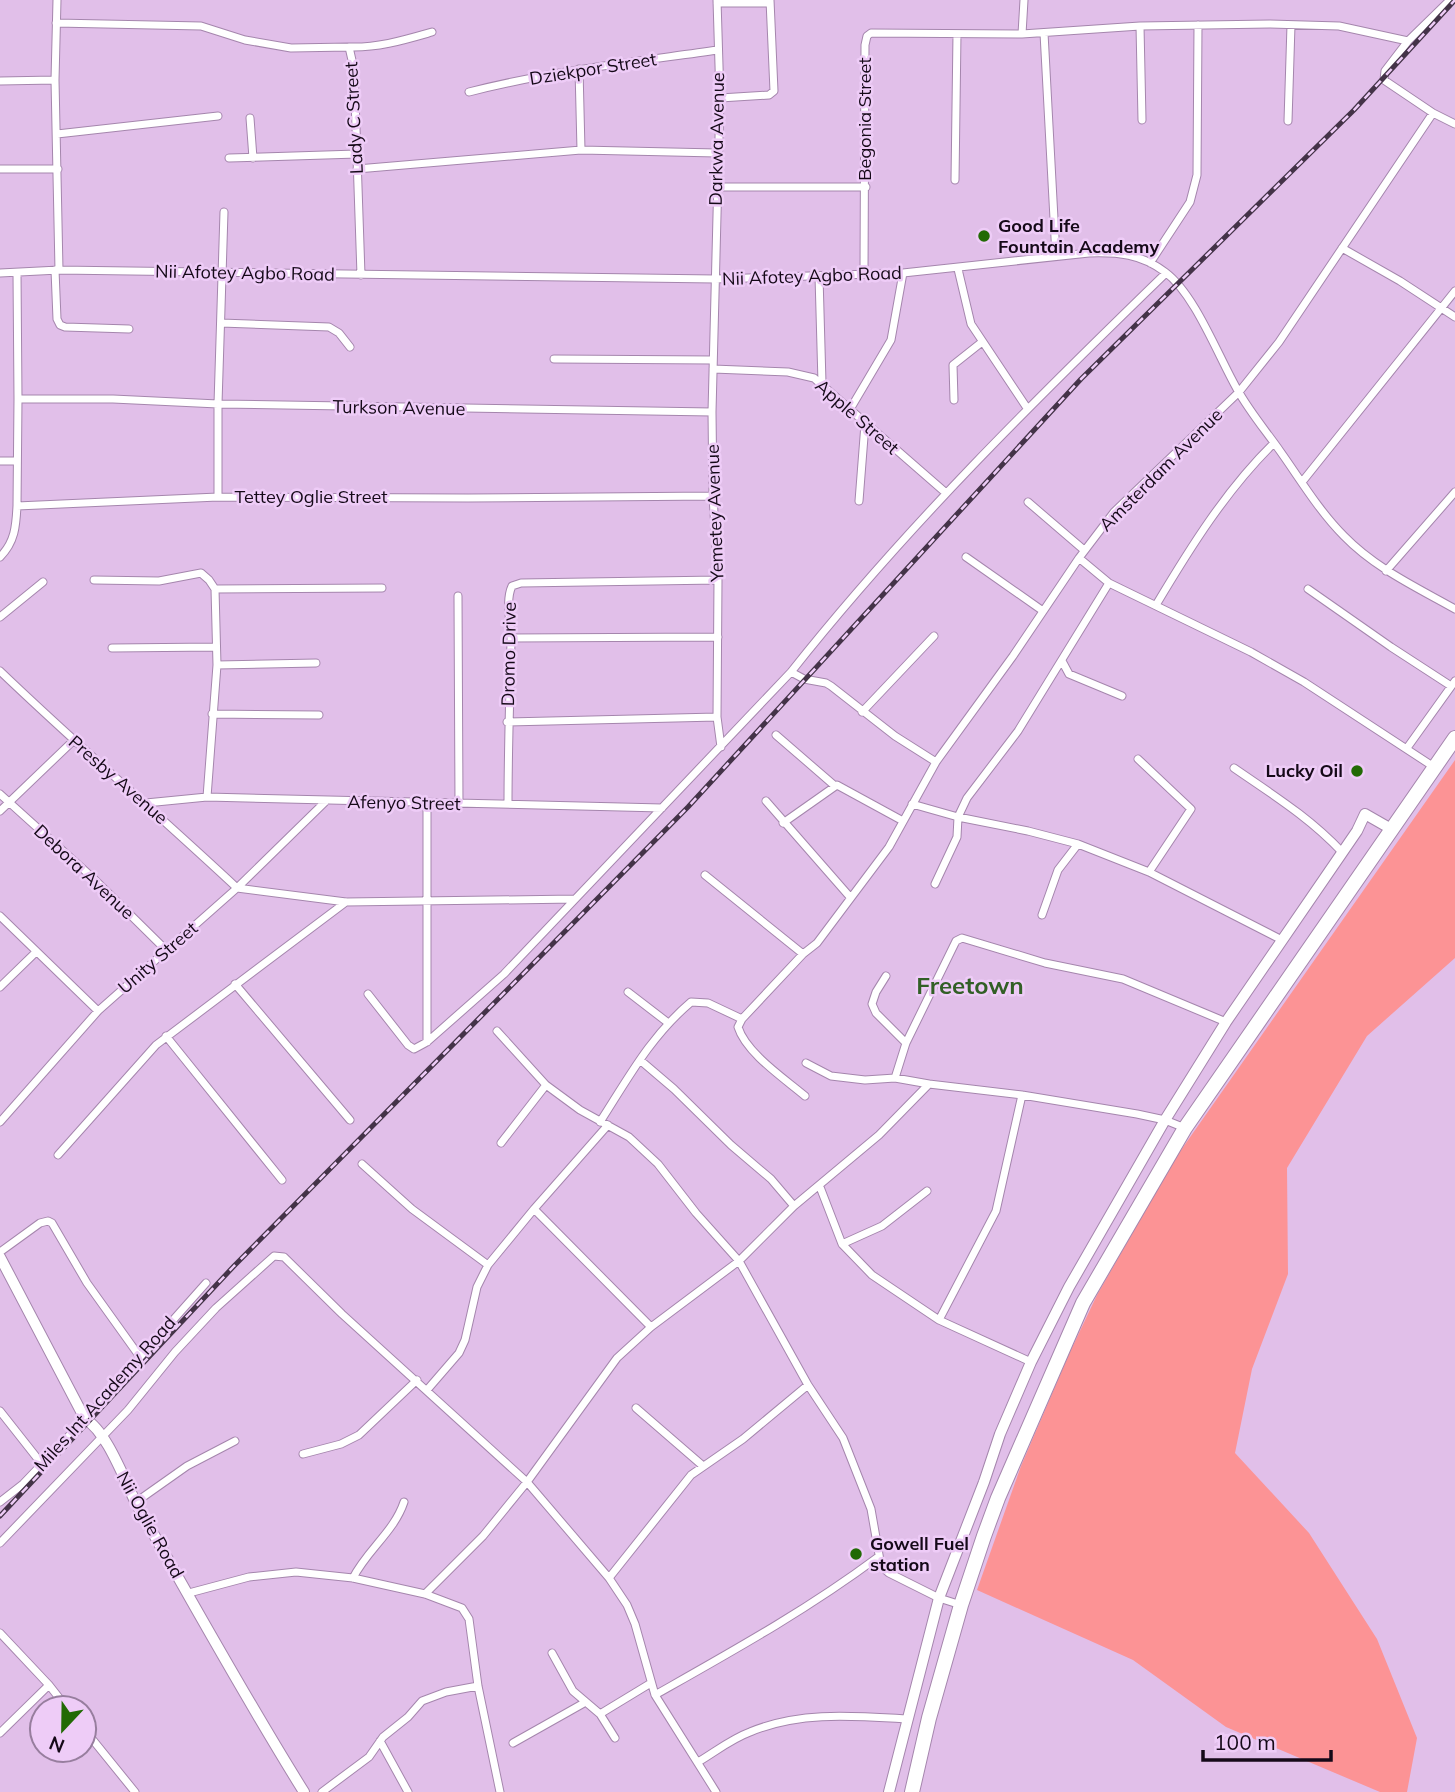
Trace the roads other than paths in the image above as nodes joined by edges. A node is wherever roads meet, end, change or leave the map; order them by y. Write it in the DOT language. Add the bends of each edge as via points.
graph roads {
  1 [pos="57,0"];
  2 [pos="1024,0"];
  3 [pos="1450,0"];
  4 [pos="770,1"];
  5 [pos="717,2"];
  6 [pos="56,23"];
  7 [pos="1198,25"];
  8 [pos="1291,25"];
  9 [pos="1140,26"];
  10 [pos="432,32"];
  11 [pos="1044,33"];
  12 [pos="957,34"];
  13 [pos="1022,34"];
  14 [pos="1408,41"];
  15 [pos="349,47"];
  16 [pos="718,50"];
  17 [pos="579,69"];
  18 [pos="55,80"];
  19 [pos="0,81"];
  20 [pos="469,92"];
  21 [pos="720,98"];
  22 [pos="1433,113"];
  23 [pos="218,116"];
  24 [pos="250,118"];
  25 [pos="1142,120"];
  26 [pos="1288,121"];
  27 [pos="1455,124"];
  28 [pos="57,134"];
  29 [pos="581,150"];
  30 [pos="717,153"];
  31 [pos="357,155"];
  32 [pos="229,158"];
  33 [pos="253,158"];
  34 [pos="0,169"];
  35 [pos="58,169"];
  36 [pos="357,169"];
  37 [pos="955,180"];
  38 [pos="716,187"];
  39 [pos="866,187"];
  40 [pos="224,212"];
  41 [pos="1342,248"];
  42 [pos="1056,256"];
  43 [pos="1150,263"];
  44 [pos="958,269"];
  45 [pos="57,270"];
  46 [pos="223,272"];
  47 [pos="0,273"];
  48 [pos="17,273"];
  49 [pos="864,273"];
  50 [pos="903,273"];
  51 [pos="1166,273"];
  52 [pos="361,275"];
  53 [pos="819,276"];
  54 [pos="715,279"];
  55 [pos="1455,291"];
  56 [pos="1442,309"];
  57 [pos="1455,317"];
  58 [pos="220,323"];
  59 [pos="129,329"];
  60 [pos="982,342"];
  61 [pos="349,347"];
  62 [pos="554,359"];
  63 [pos="713,360"];
  64 [pos="713,369"];
  65 [pos="822,383"];
  66 [pos="1239,392"];
  67 [pos="18,399"];
  68 [pos="954,400"];
  69 [pos="218,404"];
  70 [pos="1027,408"];
  71 [pos="849,411"];
  72 [pos="712,412"];
  73 [pos="865,424"];
  74 [pos="1274,443"];
  75 [pos="0,461"];
  76 [pos="17,461"];
  77 [pos="1302,482"];
  78 [pos="1455,492"];
  79 [pos="946,493"];
  80 [pos="713,496"];
  81 [pos="218,497"];
  82 [pos="859,501"];
  83 [pos="1028,502"];
  84 [pos="17,506"];
  85 [pos="1084,550"];
  86 [pos="0,557"];
  87 [pos="966,558"];
  88 [pos="1079,558"];
  89 [pos="1387,571"];
  90 [pos="94,580"];
  91 [pos="718,580"];
  92 [pos="43,582"];
  93 [pos="1108,583"];
  94 [pos="382,588"];
  95 [pos="215,589"];
  96 [pos="1308,589"];
  97 [pos="458,596"];
  98 [pos="1156,605"];
  99 [pos="1455,609"];
  100 [pos="1043,611"];
  101 [pos="0,617"];
  102 [pos="934,636"];
  103 [pos="718,637"];
  104 [pos="511,638"];
  105 [pos="216,647"];
  106 [pos="112,648"];
  107 [pos="1062,661"];
  108 [pos="316,663"];
  109 [pos="217,665"];
  110 [pos="0,671"];
  111 [pos="791,672"];
  112 [pos="1453,684"];
  113 [pos="1122,696"];
  114 [pos="862,712"];
  115 [pos="212,714"];
  116 [pos="319,715"];
  117 [pos="717,717"];
  118 [pos="508,722"];
  119 [pos="776,735"];
  120 [pos="1455,738"];
  121 [pos="73,741"];
  122 [pos="721,747"];
  123 [pos="1407,748"];
  124 [pos="1138,758"];
  125 [pos="936,762"];
  126 [pos="1434,767"];
  127 [pos="1234,768"];
  128 [pos="835,786"];
  129 [pos="0,794"];
  130 [pos="206,797"];
  131 [pos="766,801"];
  132 [pos="9,802"];
  133 [pos="325,802"];
  134 [pos="146,803"];
  135 [pos="427,803"];
  136 [pos="459,804"];
  137 [pos="508,804"];
  138 [pos="912,804"];
  139 [pos="662,808"];
  140 [pos="0,811"];
  141 [pos="958,817"];
  142 [pos="903,821"];
  143 [pos="783,822"];
  144 [pos="1392,830"];
  145 [pos="1078,844"];
  146 [pos="1342,852"];
  147 [pos="1149,872"];
  148 [pos="705,875"];
  149 [pos="935,884"];
  150 [pos="237,888"];
  151 [pos="850,897"];
  152 [pos="576,899"];
  153 [pos="346,902"];
  154 [pos="426,902"];
  155 [pos="1042,915"];
  156 [pos="0,916"];
  157 [pos="1282,940"];
  158 [pos="167,951"];
  159 [pos="36,953"];
  160 [pos="803,954"];
  161 [pos="886,976"];
  162 [pos="235,984"];
  163 [pos="0,987"];
  164 [pos="628,992"];
  165 [pos="368,994"];
  166 [pos="97,1011"];
  167 [pos="742,1019"];
  168 [pos="667,1022"];
  169 [pos="1226,1023"];
  170 [pos="498,1031"];
  171 [pos="166,1037"];
  172 [pos="426,1042"];
  173 [pos="906,1043"];
  174 [pos="640,1060"];
  175 [pos="806,1063"];
  176 [pos="895,1079"];
  177 [pos="929,1084"];
  178 [pos="546,1086"];
  179 [pos="1022,1095"];
  180 [pos="806,1096"];
  181 [pos="350,1120"];
  182 [pos="1165,1120"];
  183 [pos="0,1122"];
  184 [pos="604,1124"];
  185 [pos="1185,1128"];
  186 [pos="501,1143"];
  187 [pos="58,1155"];
  188 [pos="362,1164"];
  189 [pos="282,1180"];
  190 [pos="820,1187"];
  191 [pos="927,1191"];
  192 [pos="794,1206"];
  193 [pos="534,1209"];
  194 [pos="842,1244"];
  195 [pos="0,1255"];
  196 [pos="739,1261"];
  197 [pos="488,1265"];
  198 [pos="206,1283"];
  199 [pos="939,1320"];
  200 [pos="652,1327"];
  201 [pos="140,1357"];
  202 [pos="1031,1362"];
  203 [pos="417,1380"];
  204 [pos="808,1385"];
  205 [pos="427,1390"];
  206 [pos="636,1408"];
  207 [pos="0,1411"];
  208 [pos="85,1419"];
  209 [pos="102,1436"];
  210 [pos="236,1441"];
  211 [pos="303,1454"];
  212 [pos="41,1463"];
  213 [pos="703,1466"];
  214 [pos="527,1482"];
  215 [pos="136,1502"];
  216 [pos="404,1502"];
  217 [pos="0,1503"];
  218 [pos="0,1543"];
  219 [pos="877,1556"];
  220 [pos="353,1578"];
  221 [pos="609,1578"];
  222 [pos="189,1593"];
  223 [pos="425,1594"];
  224 [pos="939,1598"];
  225 [pos="961,1605"];
  226 [pos="0,1633"];
  227 [pos="552,1653"];
  228 [pos="651,1683"];
  229 [pos="49,1685"];
  230 [pos="478,1686"];
  231 [pos="56,1694"];
  232 [pos="655,1695"];
  233 [pos="584,1703"];
  234 [pos="600,1714"];
  235 [pos="906,1719"];
  236 [pos="0,1733"];
  237 [pos="615,1738"];
  238 [pos="380,1741"];
  239 [pos="513,1743"];
  240 [pos="98,1746"];
  241 [pos="698,1762"];
  242 [pos="888,1791"];
  243 [pos="135,1792"];
  244 [pos="304,1792"];
  245 [pos="322,1792"];
  246 [pos="408,1792"];
  247 [pos="500,1792"];
  248 [pos="716,1792"];
  249 [pos="912,1792"];
  1 -- 6 [label="street"];
  2 -- 13 [label="street"];
  3 -- 14 [label="street"];
  4 -- 5 [label="street"];
  4 -- 21 [label="street" via="774,91"];
  5 -- 16 [label="street, Darkwa Avenue"];
  6 -- 15 [label="street, Lady C Street" via="201,26 291,48"];
  6 -- 18 [label="street"];
  7 -- 8 [label="street, Begonia Street"];
  7 -- 9 [label="street, Begonia Street"];
  7 -- 43 [label="street" via="1196,175 1190,202"];
  8 -- 14 [label="street, Begonia Street" via="1339,26"];
  8 -- 26 [label="street"];
  9 -- 11 [label="street, Begonia Street"];
  9 -- 25 [label="street"];
  10 -- 15 [label="street" via="392,43"];
  11 -- 13 [label="street, Begonia Street"];
  11 -- 42 [label="street"];
  12 -- 13 [label="street, Begonia Street"];
  12 -- 37 [label="street"];
  12 -- 39 [label="street, Begonia Street" via="867,36"];
  14 -- 22 [label="street" via="1385,71 1384,80"];
  15 -- 31 [label="street, Lady C Street"];
  16 -- 17 [label="street, Dziekpor Street"];
  16 -- 21 [label="street, Darkwa Avenue"];
  17 -- 20 [label="street, Dziekpor Street"];
  17 -- 29 [label="street"];
  18 -- 19 [label="street"];
  18 -- 28 [label="street"];
  21 -- 30 [label="street, Darkwa Avenue"];
  22 -- 27 [label="street"];
  22 -- 41 [label="street, Amsterdam Avenue"];
  23 -- 28 [label="street"];
  24 -- 33 [label="street"];
  28 -- 35 [label="street"];
  29 -- 30 [label="street"];
  29 -- 36 [label="street"];
  30 -- 38 [label="street, Darkwa Avenue"];
  31 -- 33 [label="street"];
  31 -- 36 [label="street, Lady C Street"];
  32 -- 33 [label="street"];
  34 -- 35 [label="street"];
  35 -- 45 [label="street"];
  36 -- 52 [label="street, Lady C Street"];
  38 -- 39 [label="street"];
  38 -- 54 [label="street, Darkwa Avenue"];
  39 -- 49 [label="street, Begonia Street"];
  40 -- 46 [label="street"];
  41 -- 56 [label="street"];
  41 -- 66 [label="street, Amsterdam Avenue"];
  42 -- 43 [label="street, Nii Afotey Agbo Road" via="1118,252"];
  42 -- 44 [label="street, Nii Afotey Agbo Road"];
  43 -- 51 [label="street, Nii Afotey Agbo Road"];
  44 -- 50 [label="street, Nii Afotey Agbo Road"];
  44 -- 60 [label="street" via="967,313"];
  45 -- 46 [label="street, Nii Afotey Agbo Road"];
  45 -- 48 [label="street, Nii Afotey Agbo Road"];
  45 -- 59 [label="street" via="60,325"];
  46 -- 52 [label="street, Nii Afotey Agbo Road"];
  46 -- 58 [label="street"];
  47 -- 48 [label="street, Nii Afotey Agbo Road"];
  48 -- 67 [label="street"];
  49 -- 50 [label="street, Nii Afotey Agbo Road"];
  49 -- 53 [label="street, Nii Afotey Agbo Road"];
  50 -- 71 [label="street" via="891,340"];
  51 -- 66 [label="street, Nii Afotey Agbo Road" via="1181,288"];
  51 -- 70 [label="street"];
  52 -- 54 [label="street, Nii Afotey Agbo Road"];
  53 -- 54 [label="street, Nii Afotey Agbo Road"];
  53 -- 65 [label="street"];
  54 -- 63 [label="street, Yemetey Avenue"];
  55 -- 56 [label="street"];
  56 -- 57 [label="street"];
  56 -- 77 [label="street"];
  58 -- 61 [label="street" via="329,327"];
  58 -- 69 [label="street"];
  60 -- 68 [label="street" via="953,365"];
  60 -- 70 [label="street"];
  62 -- 63 [label="street"];
  63 -- 64 [label="street, Yemetey Avenue"];
  64 -- 65 [label="street, Apple Street" via="789,372"];
  64 -- 72 [label="street, Yemetey Avenue"];
  65 -- 71 [label="street, Apple Street"];
  66 -- 74 [label="street, Nii Afotey Agbo Road"];
  66 -- 85 [label="street, Amsterdam Avenue" via="1114,512"];
  67 -- 69 [label="street, Turkson Avenue"];
  67 -- 76 [label="street"];
  69 -- 72 [label="street, Turkson Avenue"];
  69 -- 81 [label="street"];
  70 -- 79 [label="street"];
  71 -- 73 [label="street, Apple Street"];
  72 -- 80 [label="street, Yemetey Avenue"];
  73 -- 79 [label="street, Apple Street"];
  73 -- 82 [label="street"];
  74 -- 77 [label="street, Nii Afotey Agbo Road"];
  74 -- 98 [label="street" via="1248,468 1206,524"];
  75 -- 76 [label="street"];
  76 -- 84 [label="street"];
  77 -- 89 [label="street, Nii Afotey Agbo Road" via="1342,535"];
  78 -- 89 [label="street"];
  79 -- 111 [label="street"];
  80 -- 81 [label="street, Tettey Oglie Street"];
  80 -- 91 [label="street, Yemetey Avenue"];
  81 -- 84 [label="street, Tettey Oglie Street"];
  83 -- 85 [label="street"];
  84 -- 86 [label="street" via="15,531"];
  85 -- 88 [label="street, Amsterdam Avenue"];
  87 -- 100 [label="street"];
  88 -- 93 [label="street"];
  88 -- 100 [label="street, Amsterdam Avenue"];
  89 -- 99 [label="street, Nii Afotey Agbo Road"];
  90 -- 95 [label="street" via="159,581 201,573"];
  91 -- 103 [label="street, Yemetey Avenue"];
  91 -- 104 [label="street, Dromo Drive" via="516,584 509,594"];
  92 -- 101 [label="street"];
  93 -- 98 [label="street"];
  93 -- 107 [label="street"];
  94 -- 95 [label="street"];
  95 -- 105 [label="street"];
  96 -- 112 [label="street"];
  97 -- 136 [label="street"];
  98 -- 123 [label="street" via="1304,682"];
  100 -- 125 [label="street, Amsterdam Avenue"];
  102 -- 114 [label="street"];
  103 -- 104 [label="street"];
  103 -- 117 [label="street, Yemetey Avenue"];
  104 -- 118 [label="street, Dromo Drive"];
  105 -- 106 [label="street"];
  105 -- 109 [label="street"];
  107 -- 113 [label="street" via="1069,674"];
  107 -- 141 [label="street"];
  108 -- 109 [label="street"];
  109 -- 115 [label="street"];
  110 -- 121 [label="street, Presby Avenue"];
  111 -- 114 [label="street" via="826,683"];
  111 -- 122 [label="street"];
  112 -- 123 [label="street"];
  114 -- 125 [label="street"];
  115 -- 116 [label="street"];
  115 -- 130 [label="street"];
  117 -- 118 [label="street"];
  117 -- 122 [label="street, Yemetey Avenue"];
  118 -- 137 [label="street, Dromo Drive"];
  119 -- 128 [label="street"];
  120 -- 126 [label="highway"];
  121 -- 132 [label="street"];
  121 -- 134 [label="street, Presby Avenue"];
  122 -- 139 [label="street"];
  123 -- 126 [label="street"];
  124 -- 147 [label="street" via="1191,809"];
  125 -- 138 [label="street, Amsterdam Avenue"];
  126 -- 144 [label="highway"];
  127 -- 146 [label="street" via="1285,801"];
  128 -- 142 [label="street"];
  128 -- 143 [label="street"];
  129 -- 132 [label="street, Debora Avenue"];
  130 -- 133 [label="street, Afenyo Street"];
  130 -- 134 [label="street, Afenyo Street"];
  131 -- 143 [label="street"];
  132 -- 140 [label="street"];
  132 -- 158 [label="street, Debora Avenue"];
  133 -- 135 [label="street, Afenyo Street"];
  133 -- 150 [label="street, Unity Street"];
  134 -- 150 [label="street, Presby Avenue"];
  135 -- 136 [label="street, Afenyo Street"];
  135 -- 154 [label="street"];
  136 -- 137 [label="street, Afenyo Street"];
  137 -- 139 [label="street, Afenyo Street"];
  138 -- 141 [label="street"];
  138 -- 142 [label="street, Amsterdam Avenue"];
  139 -- 152 [label="street"];
  141 -- 145 [label="street"];
  141 -- 149 [label="street" via="957,837"];
  142 -- 151 [label="street, Amsterdam Avenue" via="889,848"];
  143 -- 151 [label="street"];
  144 -- 146 [label="street" via="1365,814"];
  144 -- 185 [label="highway"];
  145 -- 147 [label="street"];
  145 -- 155 [label="street" via="1058,870"];
  146 -- 157 [label="street"];
  147 -- 157 [label="street"];
  148 -- 160 [label="street"];
  150 -- 153 [label="street"];
  150 -- 158 [label="street, Unity Street"];
  151 -- 160 [label="street, Amsterdam Avenue" via="817,943"];
  152 -- 154 [label="street"];
  152 -- 172 [label="street" via="487,991"];
  153 -- 154 [label="street"];
  153 -- 162 [label="street"];
  154 -- 172 [label="street"];
  156 -- 159 [label="street"];
  157 -- 169 [label="street"];
  158 -- 166 [label="street, Unity Street"];
  159 -- 163 [label="street"];
  159 -- 166 [label="street"];
  160 -- 167 [label="street, Amsterdam Avenue"];
  161 -- 173 [label="street" via="872,1004"];
  162 -- 171 [label="street"];
  162 -- 181 [label="street"];
  164 -- 168 [label="street"];
  165 -- 172 [label="street" via="408,1045 414,1049"];
  166 -- 183 [label="street, Unity Street"];
  167 -- 168 [label="street" via="708,1003 691,1002"];
  167 -- 180 [label="street" via="738,1027 742,1037"];
  168 -- 174 [label="street"];
  169 -- 173 [label="street" via="1123,979 1045,963 962,938 956,941"];
  169 -- 182 [label="street"];
  170 -- 178 [label="street"];
  171 -- 187 [label="street"];
  171 -- 189 [label="street"];
  173 -- 176 [label="street"];
  174 -- 184 [label="street"];
  174 -- 192 [label="street" via="771,1179"];
  175 -- 176 [label="street" via="831,1076"];
  176 -- 177 [label="street"];
  177 -- 179 [label="street"];
  177 -- 190 [label="street"];
  178 -- 184 [label="street"];
  178 -- 186 [label="street"];
  179 -- 182 [label="street"];
  179 -- 199 [label="street" via="996,1211"];
  182 -- 185 [label="street"];
  182 -- 202 [label="street"];
  184 -- 193 [label="street"];
  184 -- 196 [label="street" via="629,1138 658,1164"];
  185 -- 225 [label="highway" via="1079,1312 998,1498"];
  188 -- 197 [label="street" via="412,1209"];
  190 -- 192 [label="street"];
  190 -- 194 [label="street"];
  191 -- 194 [label="street" via="882,1226"];
  192 -- 196 [label="street"];
  193 -- 197 [label="street"];
  193 -- 200 [label="street"];
  194 -- 199 [label="street" via="872,1275"];
  195 -- 201 [label="street" via="40,1223 52,1223 87,1283"];
  195 -- 208 [label="street, Nii Oglie Road"];
  196 -- 200 [label="street"];
  196 -- 204 [label="street"];
  197 -- 205 [label="street" via="477,1287 466,1340"];
  198 -- 201 [label="street, Miles Int Academy Road"];
  199 -- 202 [label="street"];
  200 -- 214 [label="street" via="604,1374"];
  201 -- 208 [label="street, Miles Int Academy Road"];
  202 -- 224 [label="street"];
  203 -- 205 [label="street"];
  203 -- 209 [label="street" via="284,1257 274,1256 216,1308"];
  203 -- 211 [label="street" via="359,1435"];
  204 -- 213 [label="street"];
  204 -- 219 [label="street" via="843,1438 870,1508"];
  205 -- 214 [label="street"];
  206 -- 213 [label="street"];
  207 -- 212 [label="street"];
  208 -- 209 [label="street, Nii Oglie Road"];
  208 -- 212 [label="street, Miles Int Academy Road"];
  209 -- 215 [label="street, Nii Oglie Road"];
  209 -- 218 [label="street"];
  210 -- 215 [label="street" via="187,1466"];
  212 -- 217 [label="street, Miles Int Academy Road"];
  213 -- 221 [label="street"];
  214 -- 221 [label="street"];
  214 -- 223 [label="street" via="483,1536"];
  215 -- 222 [label="street, Nii Oglie Road"];
  216 -- 220 [label="street" via="396,1522 367,1554"];
  219 -- 224 [label="street" via="889,1573"];
  219 -- 232 [label="street" via="769,1631"];
  220 -- 222 [label="street" via="264,1574"];
  220 -- 223 [label="street"];
  221 -- 228 [label="street" via="635,1624"];
  222 -- 244 [label="street, Nii Oglie Road"];
  223 -- 230 [label="street" via="466,1612"];
  224 -- 225 [label="street"];
  224 -- 235 [label="street"];
  225 -- 249 [label="highway"];
  226 -- 229 [label="street"];
  227 -- 233 [label="street"];
  228 -- 232 [label="street"];
  228 -- 234 [label="street"];
  229 -- 231 [label="street"];
  229 -- 236 [label="street"];
  230 -- 238 [label="street" via="422,1701"];
  230 -- 247 [label="street"];
  232 -- 241 [label="street"];
  233 -- 234 [label="street"];
  233 -- 239 [label="street"];
  234 -- 237 [label="street"];
  235 -- 241 [label="street" via="793,1718 750,1731"];
  235 -- 242 [label="street"];
  238 -- 245 [label="street" via="369,1757"];
  238 -- 246 [label="street"];
  240 -- 243 [label="street"];
  241 -- 248 [label="street"];
}
